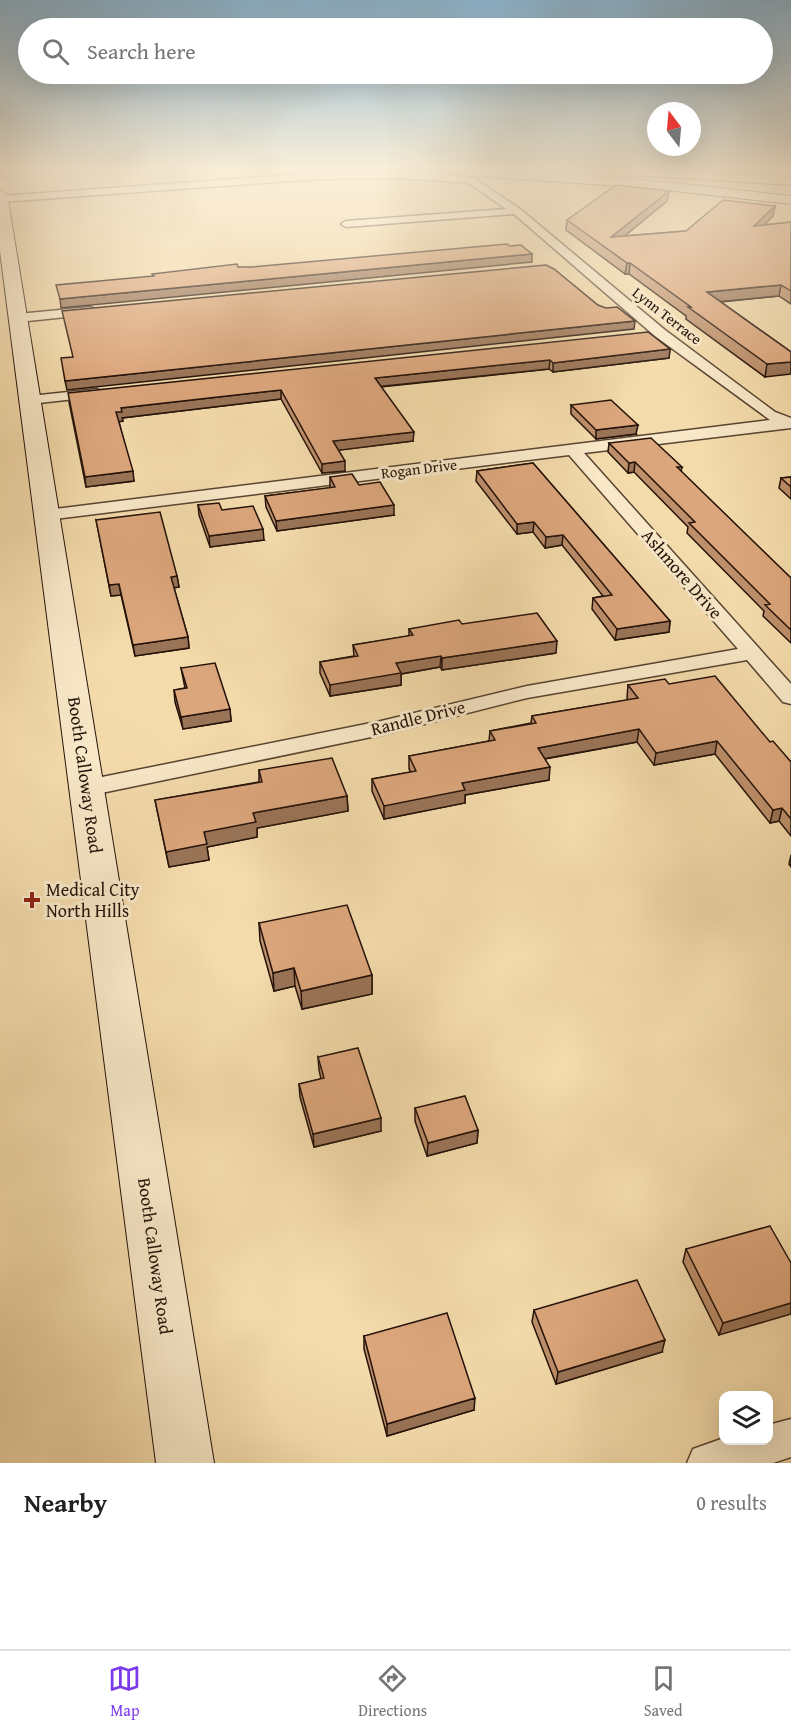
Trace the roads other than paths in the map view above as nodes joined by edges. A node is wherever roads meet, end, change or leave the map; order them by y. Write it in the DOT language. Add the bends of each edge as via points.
graph roads {
  1 [pos="3,239"];
  2 [pos="544,239"];
  3 [pos="6,284"];
  4 [pos="101,310"];
  5 [pos="18,318"];
  6 [pos="660,333"];
  7 [pos="637,336"];
  8 [pos="113,391"];
  9 [pos="30,400"];
  10 [pos="790,422"];
  11 [pos="573,450"];
  12 [pos="47,515"];
  13 [pos="751,653"];
  14 [pos="791,697"];
  15 [pos="87,788"];
  16 [pos="791,1438"];
  17 [pos="185,1463"];
  18 [pos="707,1463"];
  1 -- 3 [label="street, Booth Calloway Road"];
  2 -- 6 [label="street, Lynn Terrace" via="570,265"];
  3 -- 5 [label="street, Booth Calloway Road"];
  4 -- 5 [label="street"];
  5 -- 9 [label="street, Booth Calloway Road"];
  6 -- 7 [label="street"];
  6 -- 10 [label="street, Lynn Terrace" via="770,415"];
  8 -- 9 [label="street"];
  9 -- 12 [label="street, Booth Calloway Road"];
  10 -- 11 [label="street, Rogan Drive"];
  11 -- 12 [label="street, Rogan Drive"];
  11 -- 13 [label="street, Ashmore Drive"];
  12 -- 15 [label="street, Booth Calloway Road"];
  13 -- 14 [label="street, Ashmore Drive"];
  13 -- 15 [label="street, Randle Drive" via="527,692 381,728"];
  15 -- 17 [label="street, Booth Calloway Road"];
  16 -- 18 [label="street"];
}
